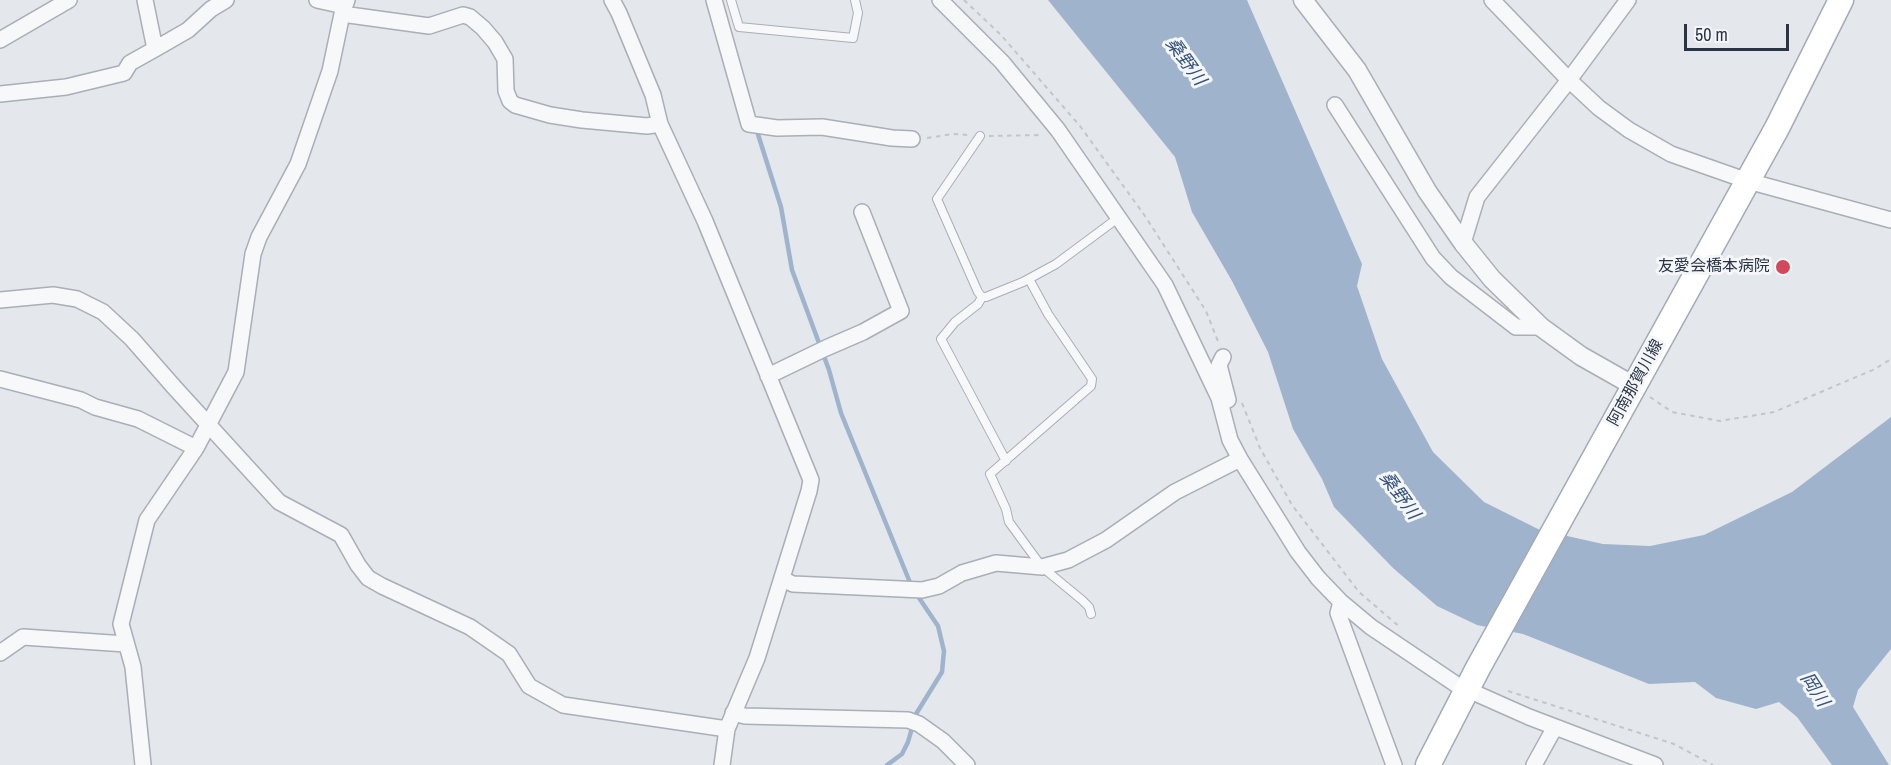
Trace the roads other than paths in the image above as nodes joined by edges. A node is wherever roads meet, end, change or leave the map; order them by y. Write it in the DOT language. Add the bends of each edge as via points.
graph roads {
  1 [pos="69,0"];
  2 [pos="145,0"];
  3 [pos="226,0"];
  4 [pos="317,0"];
  5 [pos="612,0"];
  6 [pos="714,0"];
  7 [pos="731,0"];
  8 [pos="855,0"];
  9 [pos="940,0"];
  10 [pos="1303,0"];
  11 [pos="1492,0"];
  12 [pos="1628,0"];
  13 [pos="1841,0"];
  14 [pos="344,7"];
  15 [pos="0,40"];
  16 [pos="154,49"];
  17 [pos="1569,80"];
  18 [pos="0,94"];
  19 [pos="1335,105"];
  20 [pos="660,124"];
  21 [pos="980,136"];
  22 [pos="912,139"];
  23 [pos="1748,181"];
  24 [pos="862,212"];
  25 [pos="1120,217"];
  26 [pos="1891,220"];
  27 [pos="1463,243"];
  28 [pos="1029,279"];
  29 [pos="982,297"];
  30 [pos="0,300"];
  31 [pos="1541,327"];
  32 [pos="1223,357"];
  33 [pos="768,376"];
  34 [pos="0,379"];
  35 [pos="1629,395"];
  36 [pos="209,426"];
  37 [pos="196,448"];
  38 [pos="1240,459"];
  39 [pos="1006,461"];
  40 [pos="1042,567"];
  41 [pos="782,579"];
  42 [pos="1341,602"];
  43 [pos="1091,614"];
  44 [pos="126,644"];
  45 [pos="0,653"];
  46 [pos="1467,690"];
  47 [pos="733,713"];
  48 [pos="1555,727"];
  49 [pos="727,729"];
  50 [pos="143,765"];
  51 [pos="722,765"];
  52 [pos="967,765"];
  53 [pos="1394,765"];
  54 [pos="1428,765"];
  55 [pos="1534,765"];
  56 [pos="1655,765"];
  1 -- 15 [label="street"];
  2 -- 16 [label="street"];
  3 -- 16 [label="street" via="188,30"];
  4 -- 14 [label="street"];
  5 -- 20 [label="street" via="653,95"];
  6 -- 22 [label="street" via="749,124"];
  7 -- 8 [label="lane" via="739,27 853,38 858,13"];
  9 -- 25 [label="street" via="1002,62 1058,130"];
  10 -- 27 [label="street" via="1357,70 1427,191"];
  11 -- 17 [label="street"];
  12 -- 17 [label="street"];
  13 -- 23 [label="main road, 阿南那賀川線"];
  14 -- 20 [label="street" via="429,26 463,15 470,17 495,42 505,59 506,91 515,105 582,120"];
  14 -- 36 [label="street" via="330,71 298,164 253,254 236,372"];
  16 -- 18 [label="street" via="130,63 124,73 66,87"];
  17 -- 23 [label="street" via="1629,130 1671,154"];
  17 -- 27 [label="street" via="1477,196"];
  19 -- 31 [label="street" via="1433,258 1451,277 1516,327"];
  20 -- 33 [label="street" via="705,221"];
  21 -- 29 [label="lane" via="937,199"];
  23 -- 26 [label="street"];
  23 -- 35 [label="main road, 阿南那賀川線"];
  24 -- 33 [label="street" via="901,311"];
  25 -- 28 [label="lane"];
  25 -- 38 [label="street" via="1165,285 1219,398 1230,440"];
  27 -- 31 [label="street" via="1492,279"];
  28 -- 29 [label="lane"];
  28 -- 39 [label="lane" via="1047,314 1092,379 1091,386"];
  29 -- 39 [label="lane" via="941,339"];
  30 -- 36 [label="street" via="53,295 77,299 103,312"];
  31 -- 35 [label="street"];
  32 -- 38 [label="street" via="1219,365"];
  33 -- 41 [label="street" via="811,480"];
  34 -- 37 [label="street" via="138,419"];
  35 -- 46 [label="main road, 阿南那賀川線"];
  36 -- 37 [label="street"];
  36 -- 49 [label="street" via="279,502 341,535 368,578 470,627 509,654 529,687 563,705"];
  37 -- 44 [label="street" via="147,520 121,624"];
  38 -- 40 [label="street" via="1175,492 1096,545 1068,560"];
  38 -- 42 [label="street" via="1298,552"];
  39 -- 40 [label="lane" via="990,474 1009,522"];
  40 -- 41 [label="street" via="996,563 922,590 793,584"];
  40 -- 43 [label="lane" via="1082,600"];
  41 -- 47 [label="street" via="757,658"];
  42 -- 46 [label="street" via="1432,670"];
  42 -- 53 [label="street" via="1338,613 1344,632"];
  44 -- 45 [label="street" via="23,637"];
  44 -- 50 [label="street" via="133,667"];
  46 -- 48 [label="street"];
  46 -- 54 [label="main road, 阿南那賀川線"];
  47 -- 49 [label="street"];
  47 -- 52 [label="street" via="908,720 943,741"];
  48 -- 55 [label="street"];
  48 -- 56 [label="street"];
  49 -- 51 [label="street"];
}
